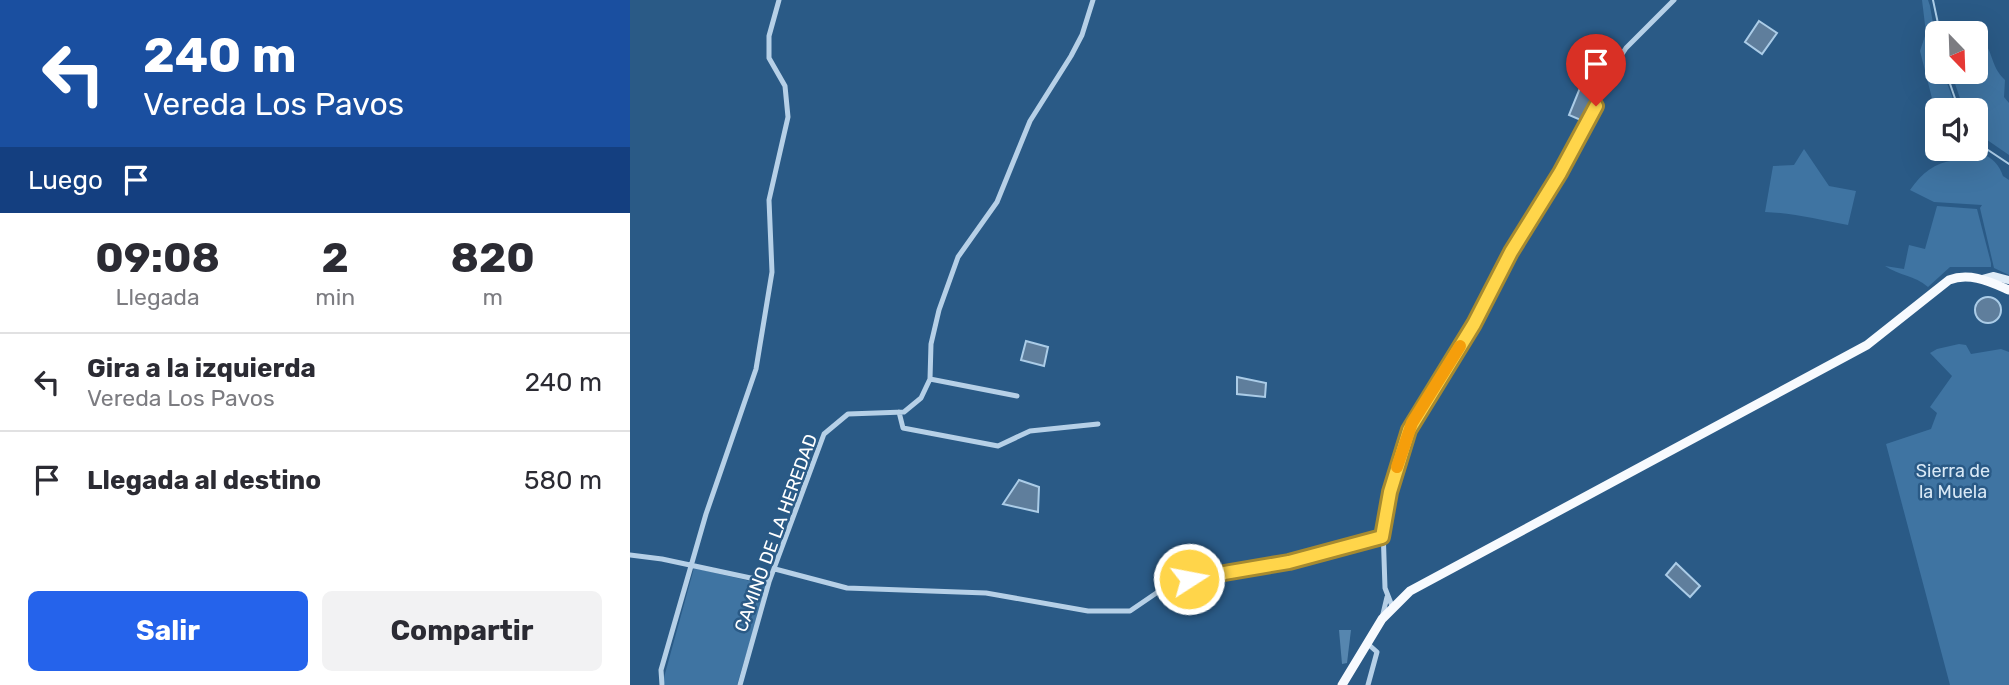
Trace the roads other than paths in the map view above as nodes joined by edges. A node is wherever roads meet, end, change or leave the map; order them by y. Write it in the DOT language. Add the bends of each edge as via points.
graph roads {
  1 [pos="779,0"];
  2 [pos="1093,0"];
  3 [pos="1674,0"];
  4 [pos="1982,279"];
  5 [pos="2009,281"];
  6 [pos="2009,290"];
  7 [pos="930,379"];
  8 [pos="1017,396"];
  9 [pos="899,412"];
  10 [pos="1098,424"];
  11 [pos="1382,537"];
  12 [pos="630,555"];
  13 [pos="692,566"];
  14 [pos="775,569"];
  15 [pos="769,583"];
  16 [pos="1390,602"];
  17 [pos="1368,644"];
  18 [pos="662,685"];
  19 [pos="740,685"];
  20 [pos="1342,685"];
  21 [pos="1368,685"];
  1 -- 13 [label="street" via="769,36 769,58 785,86 788,117 769,200 772,272 752,386"];
  2 -- 7 [label="street" via="1082,35 1035,111 994,207 958,257 935,329"];
  3 -- 11 [label="street" via="1626,48 1613,68 1583,134 1412,423 1390,492"];
  4 -- 5 [label="street" via="1993,276"];
  4 -- 6 [label="main road"];
  4 -- 16 [label="main road" via="1961,276 1944,283 1867,345"];
  7 -- 8 [label="street"];
  7 -- 9 [label="street" via="918,403"];
  9 -- 10 [label="street" via="903,428 994,446 1030,431"];
  9 -- 14 [label="street, CAMINO DE LA HEREDAD" via="848,414 831,426 814,457"];
  11 -- 14 [label="street" via="1289,562 1174,581 1130,611 1088,611 986,593 847,588"];
  11 -- 16 [label="street"];
  12 -- 13 [label="street"];
  13 -- 15 [label="street"];
  13 -- 18 [label="street" via="661,670"];
  14 -- 15 [label="street, CAMINO DE LA HEREDAD"];
  15 -- 19 [label="street, CAMINO DE LA HEREDAD"];
  16 -- 17 [label="main road"];
  17 -- 20 [label="main road"];
  17 -- 21 [label="street" via="1377,652"];
}
